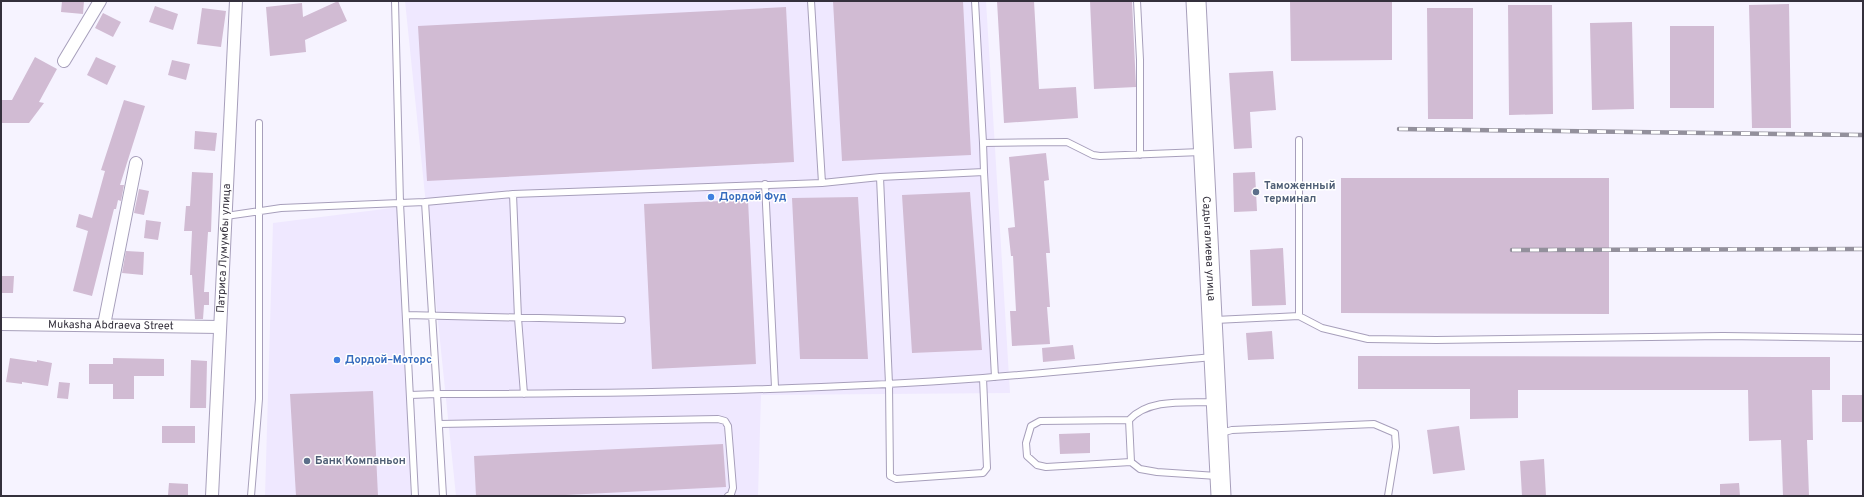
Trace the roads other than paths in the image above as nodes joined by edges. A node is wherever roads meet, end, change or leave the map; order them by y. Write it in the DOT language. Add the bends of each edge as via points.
graph roads {
  1 [pos="100,1"];
  2 [pos="236,1"];
  3 [pos="394,1"];
  4 [pos="811,1"];
  5 [pos="975,1"];
  6 [pos="1138,1"];
  7 [pos="1196,1"];
  8 [pos="64,61"];
  9 [pos="259,123"];
  10 [pos="1299,140"];
  11 [pos="983,143"];
  12 [pos="1204,151"];
  13 [pos="1140,155"];
  14 [pos="136,163"];
  15 [pos="984,172"];
  16 [pos="880,177"];
  17 [pos="822,183"];
  18 [pos="765,184"];
  19 [pos="513,194"];
  20 [pos="425,202"];
  21 [pos="400,203"];
  22 [pos="258,211"];
  23 [pos="226,216"];
  24 [pos="406,315"];
  25 [pos="433,315"];
  26 [pos="1299,316"];
  27 [pos="518,318"];
  28 [pos="622,320"];
  29 [pos="1211,320"];
  30 [pos="1,324"];
  31 [pos="104,325"];
  32 [pos="220,327"];
  33 [pos="1863,338"];
  34 [pos="1213,357"];
  35 [pos="995,377"];
  36 [pos="983,378"];
  37 [pos="889,384"];
  38 [pos="776,388"];
  39 [pos="437,394"];
  40 [pos="524,394"];
  41 [pos="410,395"];
  42 [pos="1215,402"];
  43 [pos="1129,420"];
  44 [pos="439,424"];
  45 [pos="1217,434"];
  46 [pos="1131,462"];
  47 [pos="1220,476"];
  48 [pos="212,496"];
  49 [pos="251,496"];
  50 [pos="415,496"];
  51 [pos="443,496"];
  52 [pos="728,496"];
  53 [pos="1221,496"];
  54 [pos="1388,496"];
  1 -- 8 [label="street"];
  2 -- 23 [label="street, Патриса Лумумбы улица"];
  3 -- 21 [label="lane"];
  4 -- 17 [label="lane"];
  5 -- 11 [label="lane"];
  6 -- 13 [label="lane"];
  7 -- 12 [label="main road, Садыгалиева улица"];
  9 -- 22 [label="lane"];
  10 -- 26 [label="lane"];
  11 -- 13 [label="lane" via="1062,141 1093,155"];
  11 -- 15 [label="lane"];
  12 -- 13 [label="lane"];
  12 -- 29 [label="main road, Садыгалиева улица"];
  14 -- 31 [label="street"];
  15 -- 16 [label="lane"];
  15 -- 35 [label="lane"];
  16 -- 17 [label="lane"];
  16 -- 37 [label="lane"];
  17 -- 18 [label="lane"];
  18 -- 19 [label="lane"];
  18 -- 38 [label="lane"];
  19 -- 20 [label="lane"];
  19 -- 27 [label="lane"];
  20 -- 21 [label="lane"];
  20 -- 25 [label="lane"];
  21 -- 22 [label="lane"];
  21 -- 24 [label="lane"];
  22 -- 23 [label="lane"];
  22 -- 49 [label="lane" via="258,399"];
  23 -- 32 [label="street, Патриса Лумумбы улица"];
  24 -- 25 [label="lane"];
  24 -- 41 [label="lane"];
  25 -- 27 [label="lane"];
  25 -- 39 [label="lane"];
  26 -- 29 [label="lane"];
  26 -- 33 [label="lane" via="1322,328 1368,338"];
  27 -- 28 [label="lane"];
  27 -- 40 [label="lane"];
  29 -- 34 [label="main road, Садыгалиева улица"];
  30 -- 31 [label="street, Mukasha Abdraeva Street"];
  31 -- 32 [label="street, Mukasha Abdraeva Street"];
  32 -- 48 [label="street, Патриса Лумумбы улица"];
  34 -- 35 [label="lane"];
  34 -- 42 [label="main road, Садыгалиева улица"];
  35 -- 36 [label="lane"];
  36 -- 37 [label="lane"];
  36 -- 37 [label="lane" via="987,468 983,473 896,479 890,476"];
  37 -- 38 [label="lane"];
  38 -- 40 [label="lane"];
  39 -- 40 [label="lane"];
  39 -- 41 [label="lane"];
  39 -- 44 [label="lane"];
  41 -- 50 [label="lane"];
  42 -- 43 [label="lane" via="1152,406 1136,413"];
  42 -- 45 [label="main road, Садыгалиева улица"];
  43 -- 46 [label="lane"];
  43 -- 46 [label="lane" via="1040,421 1031,426 1026,443 1027,456 1037,465 1046,467"];
  44 -- 51 [label="lane"];
  44 -- 52 [label="lane" via="718,419 725,421 728,426 733,488"];
  45 -- 47 [label="main road, Садыгалиева улица"];
  45 -- 54 [label="lane" via="1232,430 1374,424 1395,433 1396,447"];
  46 -- 47 [label="lane" via="1140,469 1157,472"];
  47 -- 53 [label="main road, Садыгалиева улица"];
}
